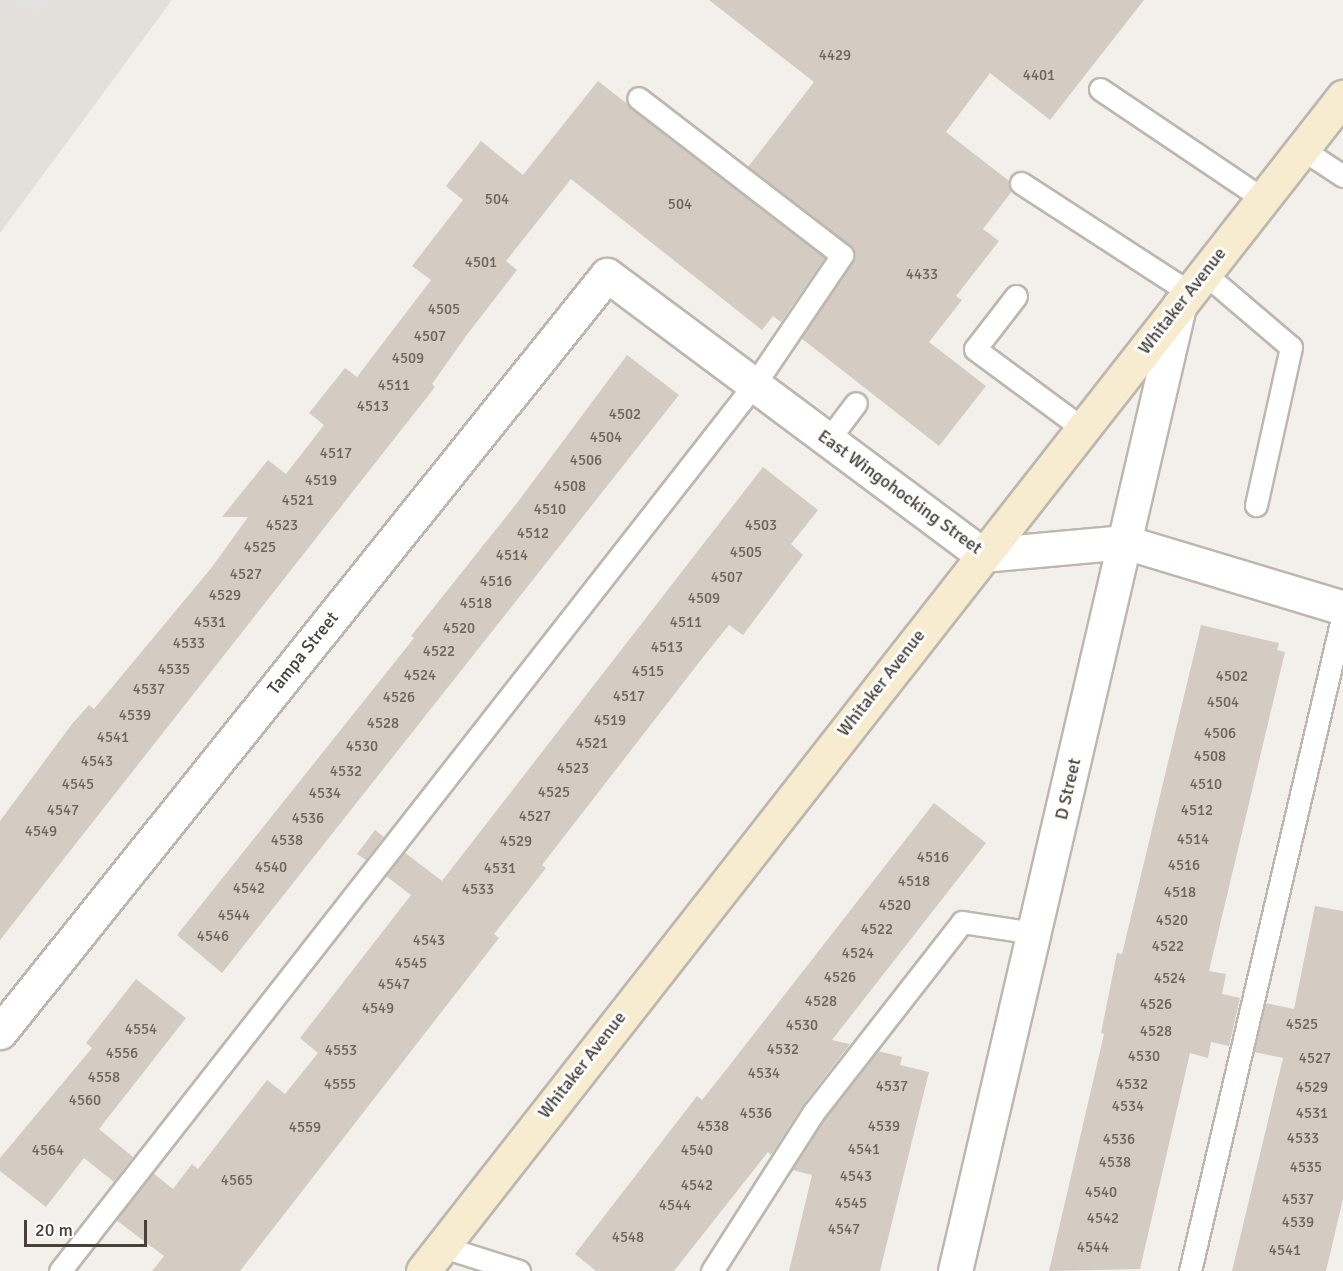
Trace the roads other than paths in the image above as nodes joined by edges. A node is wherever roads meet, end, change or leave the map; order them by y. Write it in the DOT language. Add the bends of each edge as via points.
graph roads {
  1 [pos="1100,89"];
  2 [pos="1343,97"];
  3 [pos="638,98"];
  4 [pos="1302,149"];
  5 [pos="1343,176"];
  6 [pos="1022,183"];
  7 [pos="1263,199"];
  8 [pos="607,275"];
  9 [pos="1191,290"];
  10 [pos="1016,296"];
  11 [pos="754,385"];
  12 [pos="856,403"];
  13 [pos="1082,428"];
  14 [pos="828,440"];
  15 [pos="1256,505"];
  16 [pos="1125,542"];
  17 [pos="982,555"];
  18 [pos="1343,608"];
  19 [pos="1343,614"];
  20 [pos="1034,933"];
  21 [pos="0,1032"];
  22 [pos="432,1259"];
  23 [pos="60,1271"];
  24 [pos="519,1271"];
  25 [pos="712,1271"];
  26 [pos="955,1271"];
  27 [pos="1190,1271"];
  1 -- 7 [label="lane"];
  2 -- 4 [label="main road, Whitaker Avenue"];
  3 -- 11 [label="lane" via="842,255"];
  4 -- 5 [label="lane"];
  4 -- 7 [label="main road, Whitaker Avenue"];
  6 -- 9 [label="lane"];
  7 -- 9 [label="main road, Whitaker Avenue"];
  8 -- 11 [label="street, East Wingohocking Street"];
  8 -- 21 [label="street, Tampa Street"];
  9 -- 13 [label="main road, Whitaker Avenue"];
  9 -- 15 [label="lane" via="1291,346"];
  9 -- 16 [label="street, D Street"];
  10 -- 13 [label="lane" via="975,350"];
  11 -- 14 [label="street, East Wingohocking Street"];
  11 -- 23 [label="lane"];
  12 -- 14 [label="lane"];
  13 -- 17 [label="main road, Whitaker Avenue"];
  14 -- 17 [label="street, East Wingohocking Street"];
  16 -- 17 [label="street, East Wingohocking Street"];
  16 -- 18 [label="street, East Wingohocking Street"];
  16 -- 20 [label="street, D Street"];
  17 -- 22 [label="main road, Whitaker Avenue"];
  19 -- 27 [label="lane"];
  20 -- 25 [label="lane" via="962,922 813,1113"];
  20 -- 26 [label="street, D Street"];
  22 -- 24 [label="lane"];
}
